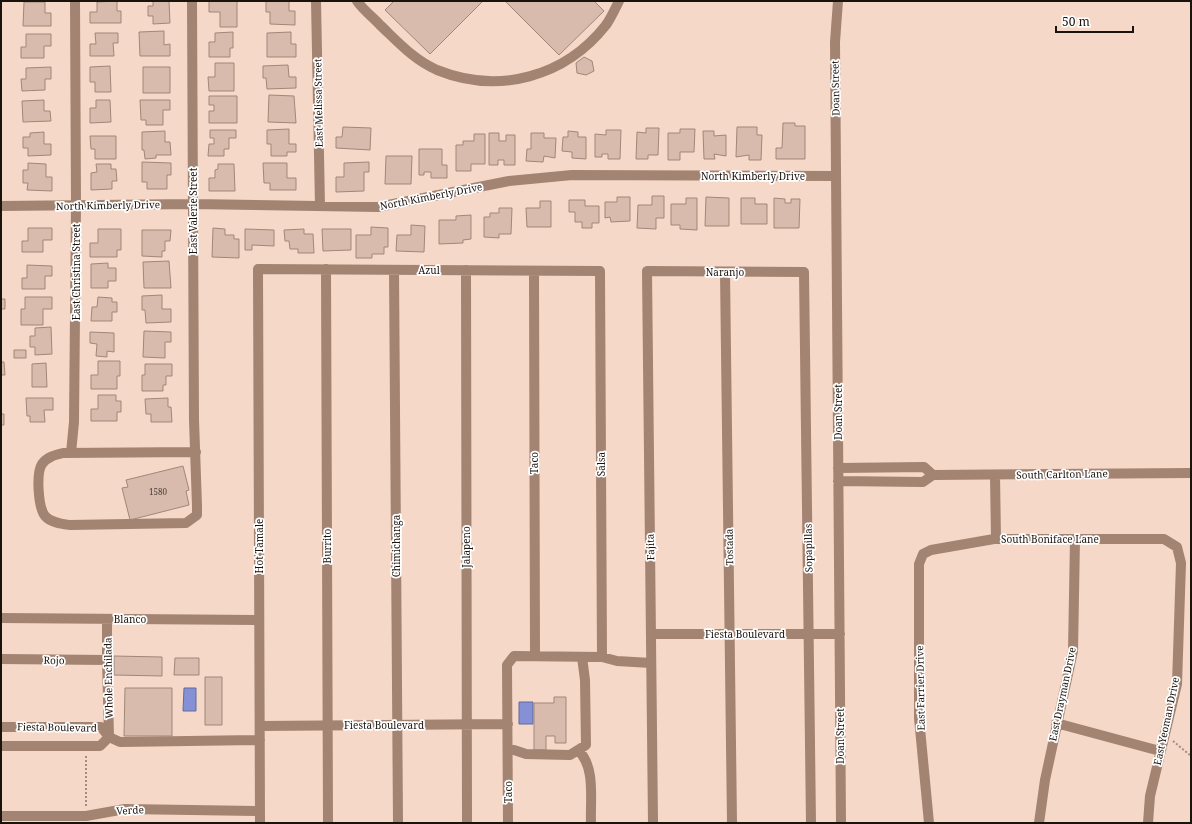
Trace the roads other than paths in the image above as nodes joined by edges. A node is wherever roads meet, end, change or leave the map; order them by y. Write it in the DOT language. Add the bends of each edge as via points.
graph roads {
  1 [pos="75,1"];
  2 [pos="192,1"];
  3 [pos="316,1"];
  4 [pos="357,1"];
  5 [pos="619,1"];
  6 [pos="838,1"];
  7 [pos="836,176"];
  8 [pos="193,204"];
  9 [pos="76,205"];
  10 [pos="1,206"];
  11 [pos="320,206"];
  12 [pos="258,269"];
  13 [pos="326,270"];
  14 [pos="394,270"];
  15 [pos="466,270"];
  16 [pos="534,271"];
  17 [pos="600,271"];
  18 [pos="647,271"];
  19 [pos="725,272"];
  20 [pos="804,272"];
  21 [pos="196,452"];
  22 [pos="67,453"];
  23 [pos="838,468"];
  24 [pos="1191,472"];
  25 [pos="933,475"];
  26 [pos="995,475"];
  27 [pos="838,481"];
  28 [pos="996,539"];
  29 [pos="1075,539"];
  30 [pos="1177,547"];
  31 [pos="924,554"];
  32 [pos="1,618"];
  33 [pos="107,619"];
  34 [pos="259,620"];
  35 [pos="651,634"];
  36 [pos="730,634"];
  37 [pos="840,634"];
  38 [pos="809,635"];
  39 [pos="535,656"];
  40 [pos="582,657"];
  41 [pos="602,658"];
  42 [pos="1,659"];
  43 [pos="107,660"];
  44 [pos="651,662"];
  45 [pos="1056,723"];
  46 [pos="508,724"];
  47 [pos="328,725"];
  48 [pos="397,725"];
  49 [pos="467,725"];
  50 [pos="260,726"];
  51 [pos="1,727"];
  52 [pos="109,737"];
  53 [pos="260,740"];
  54 [pos="1,746"];
  55 [pos="508,748"];
  56 [pos="578,750"];
  57 [pos="1160,751"];
  58 [pos="260,811"];
  59 [pos="1,816"];
  60 [pos="260,823"];
  61 [pos="328,823"];
  62 [pos="398,823"];
  63 [pos="467,823"];
  64 [pos="508,823"];
  65 [pos="591,823"];
  66 [pos="653,823"];
  67 [pos="732,823"];
  68 [pos="811,823"];
  69 [pos="841,823"];
  70 [pos="929,823"];
  71 [pos="1039,823"];
  72 [pos="1148,823"];
  1 -- 9 [label="street, East Christina Street"];
  2 -- 8 [label="street, East Valerie Street"];
  3 -- 11 [label="street, East Melissa Street"];
  4 -- 5 [label="street" via="411,55 436,69 461,78 492,82 525,78 562,65 584,48 606,24"];
  6 -- 7 [label="street, Doan Street" via="835,42"];
  7 -- 11 [label="street, North Kimberly Drive" via="572,175 509,181 378,207"];
  7 -- 23 [label="street, Doan Street"];
  8 -- 9 [label="street, North Kimberly Drive"];
  8 -- 11 [label="street, North Kimberly Drive"];
  8 -- 21 [label="street, East Valerie Street"];
  9 -- 10 [label="street, North Kimberly Drive"];
  9 -- 22 [label="street, East Christina Street" via="74,422"];
  12 -- 13 [label="street, Azul"];
  12 -- 34 [label="street, Hot Tamale"];
  13 -- 14 [label="street, Azul"];
  13 -- 47 [label="street, Burrito"];
  14 -- 15 [label="street, Azul"];
  14 -- 48 [label="street, Chimichanga"];
  15 -- 16 [label="street, Azul"];
  15 -- 49 [label="street, Jalapeno"];
  16 -- 17 [label="street, Azul"];
  16 -- 39 [label="street, Taco"];
  17 -- 41 [label="street, Salsa"];
  18 -- 19 [label="street, Naranjo"];
  18 -- 35 [label="street, Fajita"];
  19 -- 20 [label="street, Naranjo"];
  19 -- 36 [label="street, Tostada"];
  20 -- 38 [label="street, Sopapillas"];
  21 -- 22 [label="street"];
  21 -- 22 [label="street, East Valerie Street" via="197,515 186,523 70,525 46,517 39,500 39,471 42,465 54,455"];
  23 -- 25 [label="street, South Carlton Lane" via="924,467"];
  23 -- 27 [label="street, Doan Street"];
  24 -- 26 [label="street, South Carlton Lane"];
  25 -- 26 [label="street, South Carlton Lane"];
  25 -- 27 [label="street, South Carlton Lane" via="923,482"];
  26 -- 28 [label="street"];
  27 -- 37 [label="street, Doan Street"];
  28 -- 29 [label="street, South Boniface Lane"];
  28 -- 31 [label="street, South Boniface Lane" via="931,550"];
  29 -- 30 [label="street, South Boniface Lane" via="1164,539"];
  29 -- 45 [label="street, East Drayman Drive" via="1073,651"];
  30 -- 57 [label="street, East Yeoman Drive" via="1181,563 1176,684"];
  31 -- 70 [label="street, East Farrier Drive" via="919,564 919,718"];
  32 -- 33 [label="street, Blanco"];
  33 -- 34 [label="street, Blanco"];
  33 -- 43 [label="street, Whole Enchilada"];
  34 -- 50 [label="street, Hot Tamale"];
  35 -- 36 [label="street, Fiesta Boulevard"];
  35 -- 44 [label="street, Fajita"];
  36 -- 38 [label="street, Fiesta Boulevard"];
  36 -- 67 [label="street, Tostada"];
  37 -- 38 [label="street, Fiesta Boulevard"];
  37 -- 69 [label="street, Doan Street"];
  38 -- 68 [label="street, Sopapillas"];
  39 -- 40 [label="street"];
  39 -- 46 [label="street, Taco" via="514,656 507,664"];
  40 -- 41 [label="street"];
  40 -- 56 [label="street" via="586,745"];
  41 -- 44 [label="street"];
  42 -- 43 [label="street, Rojo"];
  43 -- 52 [label="street, Whole Enchilada"];
  44 -- 66 [label="street, Fajita"];
  45 -- 57 [label="street"];
  45 -- 71 [label="street, East Drayman Drive"];
  46 -- 49 [label="street, Fiesta Boulevard"];
  46 -- 55 [label="street, Taco"];
  47 -- 48 [label="street, Fiesta Boulevard"];
  47 -- 50 [label="street, Fiesta Boulevard"];
  47 -- 61 [label="street, Burrito"];
  48 -- 49 [label="street, Fiesta Boulevard"];
  48 -- 62 [label="street, Chimichanga"];
  49 -- 63 [label="street, Jalapeno"];
  50 -- 53 [label="street, Hot Tamale"];
  51 -- 52 [label="street, Fiesta Boulevard" via="101,727"];
  52 -- 53 [label="street, Fiesta Boulevard" via="120,742"];
  52 -- 54 [label="street, Fiesta Boulevard" via="100,746"];
  53 -- 58 [label="street, Hot Tamale"];
  55 -- 56 [label="street" via="537,755 570,755"];
  55 -- 64 [label="street, Taco"];
  56 -- 65 [label="street" via="585,756 589,765"];
  57 -- 72 [label="street, East Yeoman Drive" via="1150,796"];
  58 -- 59 [label="street, Verde" via="125,809 86,816"];
  58 -- 60 [label="street, Hot Tamale"];
}
